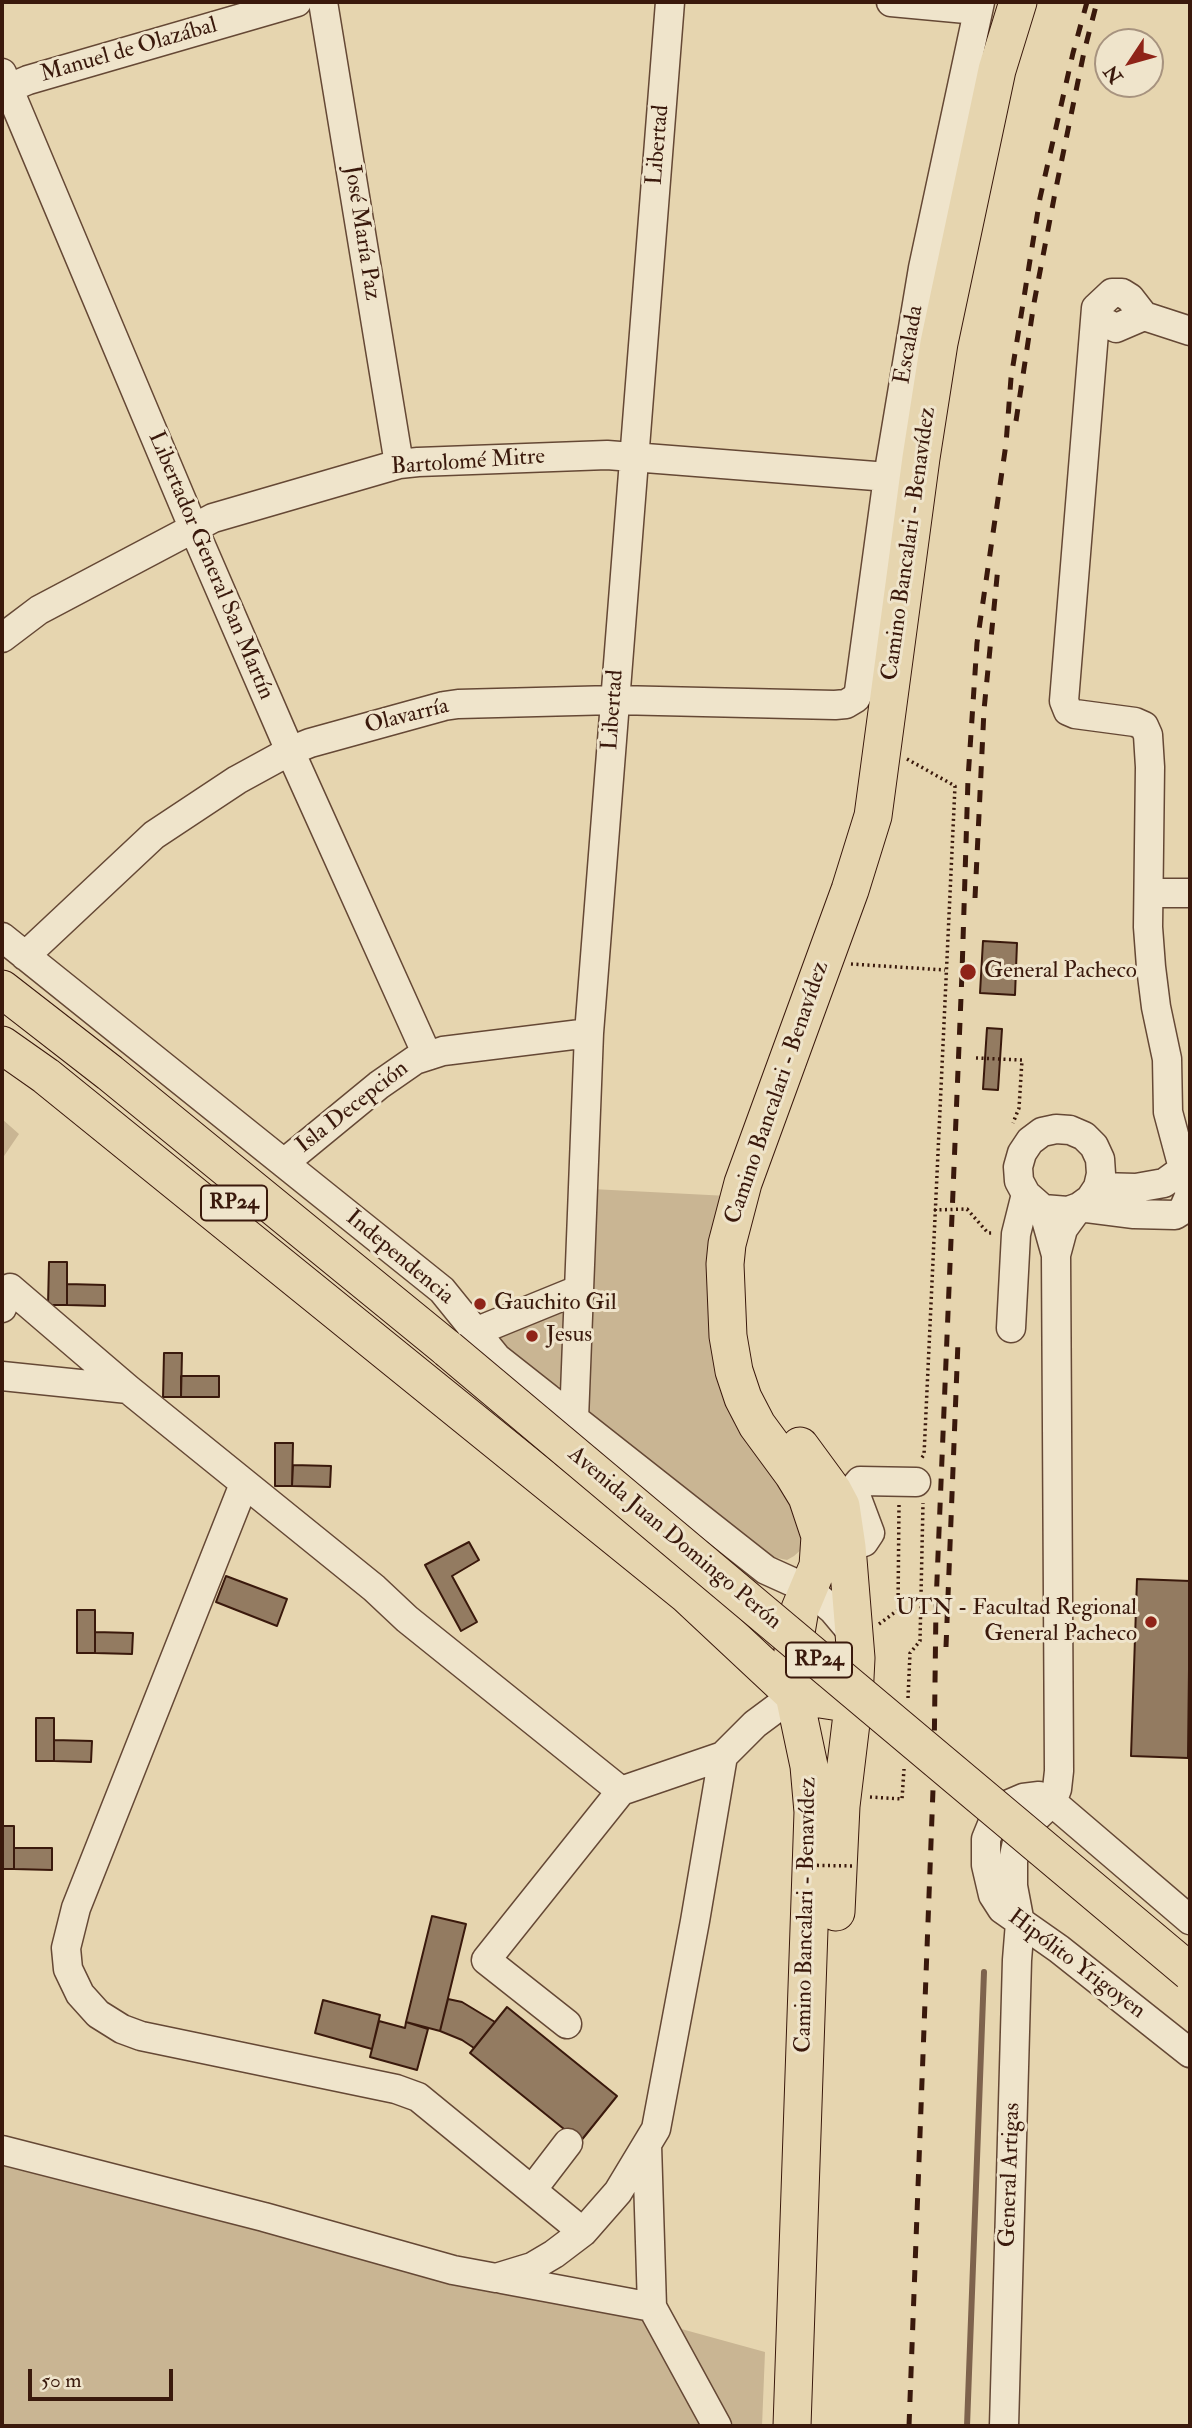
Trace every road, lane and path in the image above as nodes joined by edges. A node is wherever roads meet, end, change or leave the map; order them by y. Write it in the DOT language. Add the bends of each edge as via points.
graph roads {
  1 [pos="297,2"];
  2 [pos="323,2"];
  3 [pos="670,2"];
  4 [pos="891,2"];
  5 [pos="1018,2"];
  6 [pos="1040,2"];
  7 [pos="979,6"];
  8 [pos="4,84"];
  9 [pos="1190,331"];
  10 [pos="634,456"];
  11 [pos="399,464"];
  12 [pos="888,477"];
  13 [pos="193,527"];
  14 [pos="4,630"];
  15 [pos="859,691"];
  16 [pos="615,700"];
  17 [pos="290,751"];
  18 [pos="906,759"];
  19 [pos="1149,893"];
  20 [pos="1190,893"];
  21 [pos="2,937"];
  22 [pos="24,956"];
  23 [pos="845,964"];
  24 [pos="946,970"];
  25 [pos="2,989"];
  26 [pos="2,1023"];
  27 [pos="589,1033"];
  28 [pos="2,1045"];
  29 [pos="427,1055"];
  30 [pos="976,1058"];
  31 [pos="1010,1130"];
  32 [pos="284,1163"];
  33 [pos="1088,1197"];
  34 [pos="1035,1201"];
  35 [pos="934,1210"];
  36 [pos="1016,1234"];
  37 [pos="1056,1255"];
  38 [pos="578,1290"];
  39 [pos="4,1292"];
  40 [pos="1011,1328"];
  41 [pos="462,1341"];
  42 [pos="2,1376"];
  43 [pos="128,1389"];
  44 [pos="574,1419"];
  45 [pos="917,1476"];
  46 [pos="244,1484"];
  47 [pos="847,1547"];
  48 [pos="808,1589"];
  49 [pos="854,1639"];
  50 [pos="794,1695"];
  51 [pos="853,1704"];
  52 [pos="908,1704"];
  53 [pos="723,1756"];
  54 [pos="905,1765"];
  55 [pos="621,1791"];
  56 [pos="842,1796"];
  57 [pos="1052,1802"];
  58 [pos="795,1865"];
  59 [pos="855,1866"];
  60 [pos="1190,1920"];
  61 [pos="1020,1923"];
  62 [pos="1190,1972"];
  63 [pos="1190,2000"];
  64 [pos="567,2024"];
  65 [pos="1190,2053"];
  66 [pos="568,2143"];
  67 [pos="647,2145"];
  68 [pos="2,2150"];
  69 [pos="532,2190"];
  70 [pos="583,2232"];
  71 [pos="496,2278"];
  72 [pos="652,2307"];
  73 [pos="717,2426"];
  74 [pos="792,2426"];
  75 [pos="818,2426"];
  76 [pos="1004,2426"];
  1 -- 8 [label="street, Manuel de Olazábal"];
  2 -- 11 [label="street, José María Paz"];
  3 -- 10 [label="street, Libertad"];
  4 -- 7 [label="street"];
  5 -- 48 [label="main road, Camino Bancalari - Benavídez" via="997,70 939,343 873,816 743,1184 727,1244 725,1310 734,1371 757,1425 807,1497 820,1536 818,1566"];
  6 -- 18 [label="main road, Camino Bancalari - Benavídez" via="1001,149 964,323"];
  7 -- 12 [label="street, Escalada" via="923,268"];
  8 -- 13 [label="street, Libertador General San Martín"];
  9 -- 19 [label="street" via="1144,316 1122,293 1112,293 1096,307 1064,701 1075,714 1135,722 1148,734"];
  10 -- 11 [label="street, Bartolomé Mitre"];
  10 -- 12 [label="street, Bartolomé Mitre"];
  10 -- 16 [label="street, Libertad"];
  11 -- 13 [label="street, Bartolomé Mitre"];
  12 -- 15 [label="street, Escalada"];
  13 -- 14 [label="street, Bartolomé Mitre"];
  13 -- 17 [label="street, Libertador General San Martín"];
  15 -- 16 [label="street, Olavarría" via="852,702 835,705"];
  16 -- 17 [label="street, Olavarría" via="444,706"];
  16 -- 27 [label="street, Libertad"];
  17 -- 22 [label="street, Olavarría" via="155,835"];
  17 -- 29 [label="street, Libertador General San Martín"];
  18 -- 23 [label="main road, Camino Bancalari - Benavídez" via="888,847"];
  18 -- 24 [label="path" via="954,786"];
  19 -- 20 [label="street"];
  19 -- 33 [label="street" via="1151,967 1167,1059 1168,1112 1182,1170 1135,1201"];
  21 -- 22 [label="street, Independencia"];
  22 -- 32 [label="street, Independencia"];
  23 -- 24 [label="path"];
  23 -- 47 [label="main road, Camino Bancalari - Benavídez" via="760,1205 751,1240 747,1301 750,1339 771,1404 841,1506"];
  24 -- 35 [label="path"];
  25 -- 41 [label="main road, RP24"];
  26 -- 63 [label="main road, RP24" via="94,1090 463,1388"];
  27 -- 29 [label="street, Isla Decepción"];
  27 -- 38 [label="street, Libertad"];
  28 -- 50 [label="main road" via="675,1585"];
  29 -- 32 [label="street, Isla Decepción" via="379,1085"];
  30 -- 31 [label="path" via="1022,1060 1019,1108"];
  32 -- 41 [label="street, Independencia" via="442,1290"];
  33 -- 34 [label="street" via="1068,1211"];
  33 -- 34 [label="street" via="1101,1174 1094,1146 1077,1133 1056,1129 1042,1132 1022,1153 1019,1181"];
  33 -- 37 [label="street" via="1063,1229"];
  34 -- 36 [label="street"];
  34 -- 37 [label="street"];
  35 -- 36 [label="path" via="967,1209 988,1233"];
  35 -- 45 [label="path"];
  36 -- 40 [label="street"];
  37 -- 57 [label="street" via="1059,1771"];
  38 -- 41 [label="street"];
  38 -- 44 [label="street, Libertad"];
  39 -- 43 [label="street"];
  41 -- 44 [label="street, Independencia" via="497,1358"];
  41 -- 62 [label="main road, Avenida Juan Domingo Perón / RP24, bridge"];
  42 -- 43 [label="street"];
  43 -- 46 [label="street"];
  44 -- 48 [label="street, Independencia" via="765,1570"];
  45 -- 47 [label="street" via="860,1481 855,1493 870,1533 864,1542"];
  45 -- 49 [label="path" via="898,1610"];
  45 -- 52 [label="path" via="920,1641 910,1653"];
  46 -- 55 [label="street"];
  46 -- 69 [label="street" via="76,1908 66,1948 68,1969 80,1994 98,2014 141,2036 418,2097"];
  47 -- 49 [label="main road, Camino Bancalari - Benavídez"];
  48 -- 49 [label="street, Independencia" via="833,1611"];
  48 -- 50 [label="main road, Camino Bancalari - Benavídez" via="796,1623"];
  49 -- 51 [label="main road, Camino Bancalari - Benavídez"];
  50 -- 51 [label="main road"];
  50 -- 53 [label="street"];
  50 -- 74 [label="main road, Camino Bancalari - Benavídez" via="814,1812"];
  51 -- 56 [label="main road, Camino Bancalari - Benavídez"];
  53 -- 55 [label="street"];
  53 -- 67 [label="street" via="662,2102"];
  54 -- 56 [label="path" via="902,1799"];
  55 -- 64 [label="street" via="485,1959"];
  56 -- 75 [label="main road, Camino Bancalari - Benavídez"];
  57 -- 60 [label="street"];
  57 -- 61 [label="street, General Artigas" via="1017,1842 1012,1873"];
  58 -- 59 [label="path, bridge"];
  61 -- 65 [label="street, Hipólito Yrigoyen"];
  61 -- 76 [label="street, General Artigas"];
  66 -- 69 [label="street"];
  67 -- 70 [label="street" via="618,2192"];
  67 -- 72 [label="street"];
  68 -- 71 [label="street"];
  69 -- 70 [label="street"];
  70 -- 71 [label="street" via="532,2267"];
  71 -- 72 [label="street"];
  72 -- 73 [label="street"];
}
